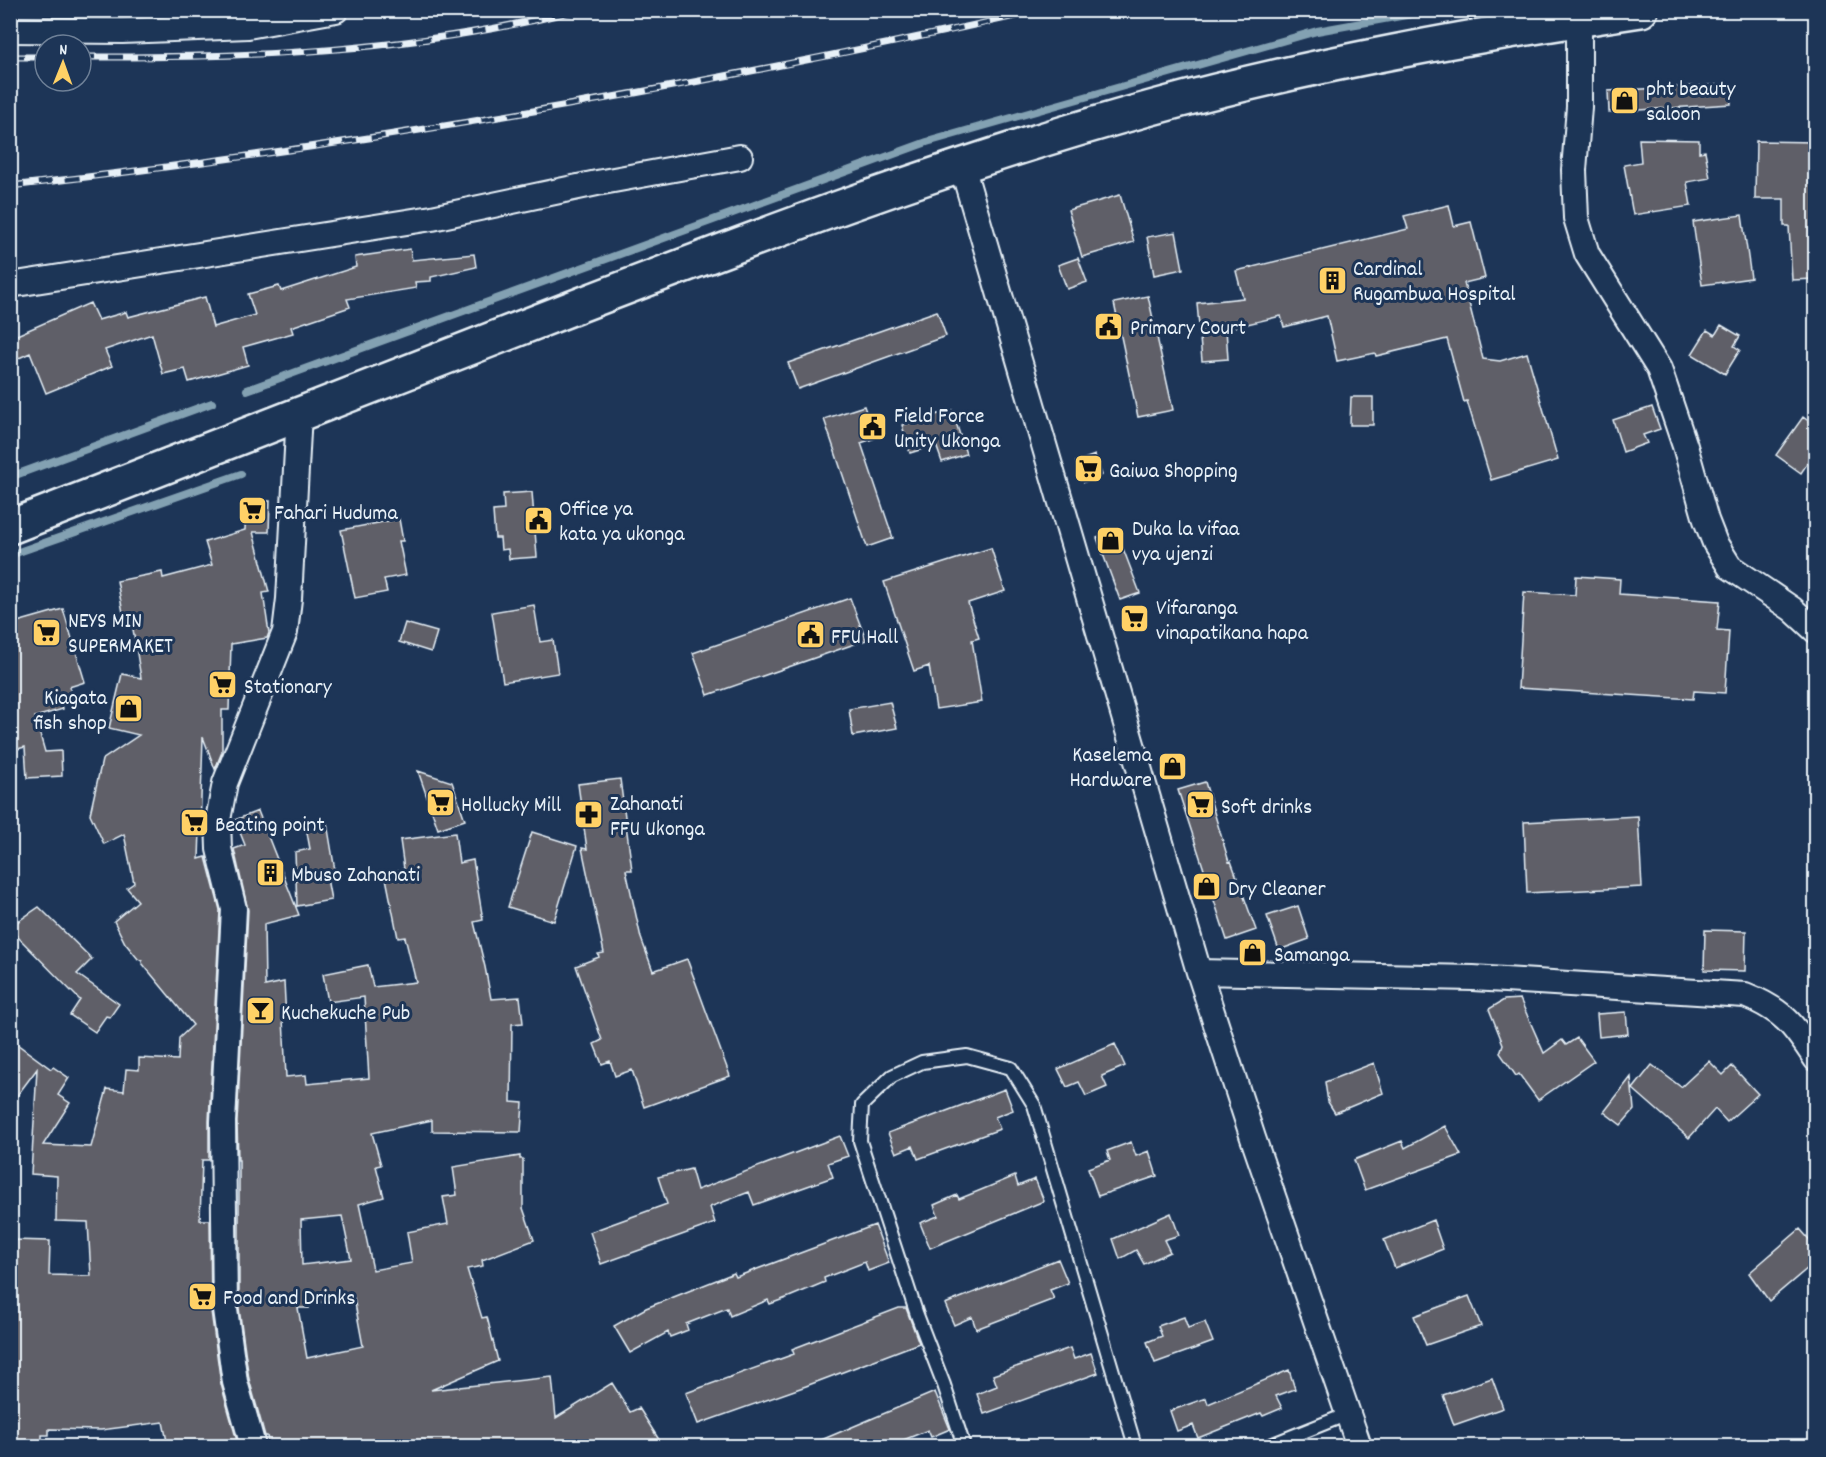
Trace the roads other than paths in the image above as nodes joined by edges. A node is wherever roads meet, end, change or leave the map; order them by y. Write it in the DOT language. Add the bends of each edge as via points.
graph roads {
  1 [pos="336,10"];
  2 [pos="1641,10"];
  3 [pos="10,14"];
  4 [pos="244,18"];
  5 [pos="1580,20"];
  6 [pos="20,30"];
  7 [pos="740,157"];
  8 [pos="962,166"];
  9 [pos="10,285"];
  10 [pos="298,413"];
  11 [pos="10,527"];
  12 [pos="1815,631"];
  13 [pos="1199,972"];
  14 [pos="1815,1059"];
  15 [pos="1348,1414"];
  16 [pos="252,1446"];
  17 [pos="964,1446"];
  18 [pos="1135,1446"];
  19 [pos="1269,1446"];
  20 [pos="1359,1446"];
  1 -- 4 [label="street"];
  2 -- 5 [label="main road"];
  3 -- 6 [label="street"];
  4 -- 6 [label="street" via="122,30"];
  5 -- 8 [label="main road" via="1348,61 1151,108"];
  5 -- 12 [label="street" via="1574,170 1576,218 1587,254 1659,369 1715,543 1730,567 1792,609"];
  7 -- 9 [label="street" via="432,218"];
  8 -- 10 [label="main road" via="715,253"];
  8 -- 13 [label="street"];
  10 -- 11 [label="main road"];
  10 -- 16 [label="street" via="285,632 225,783 218,820 219,849 234,909 223,1122 225,1309 235,1382"];
  13 -- 14 [label="street" via="1473,978 1745,994 1767,1003 1794,1026"];
  13 -- 15 [label="street"];
  15 -- 19 [label="lane"];
  15 -- 20 [label="street"];
  17 -- 18 [label="lane" via="860,1141 862,1105 892,1076 922,1062 967,1056 1011,1068 1034,1105"];
}
